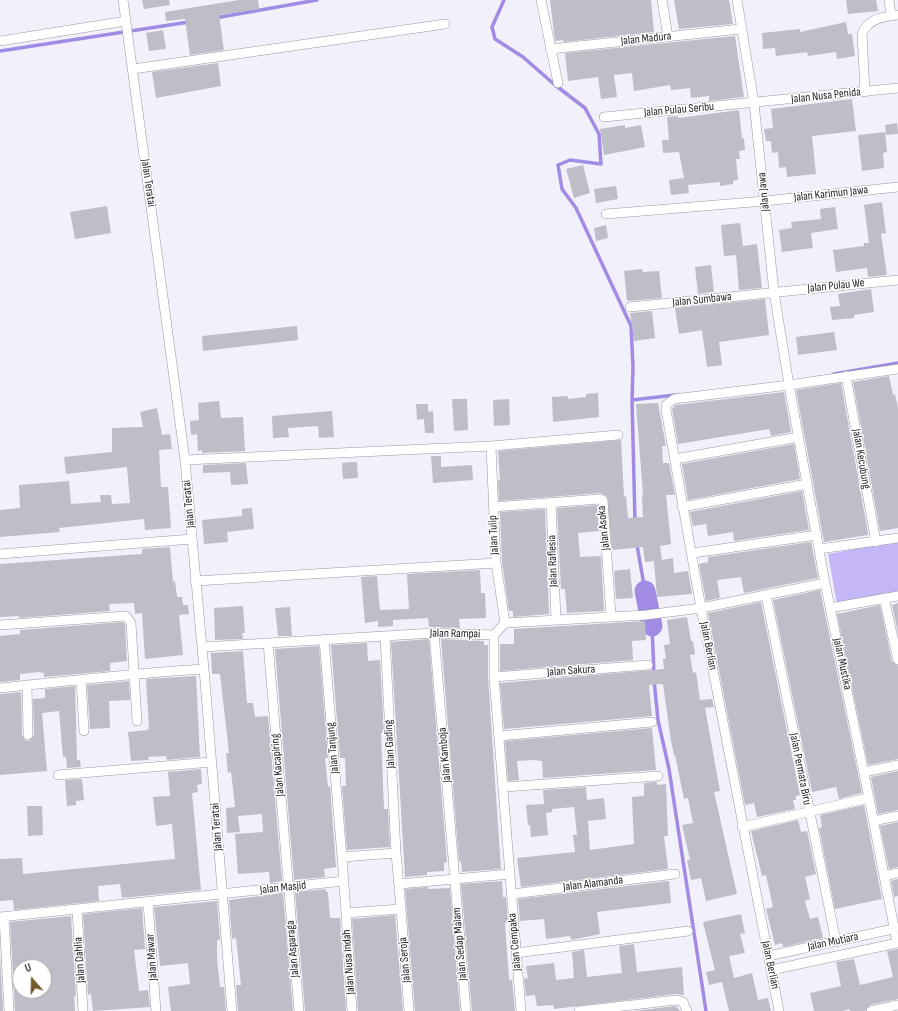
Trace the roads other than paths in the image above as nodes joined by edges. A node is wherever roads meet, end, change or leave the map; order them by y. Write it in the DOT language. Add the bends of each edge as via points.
graph roads {
  1 [pos="124,0"];
  2 [pos="540,0"];
  3 [pos="662,0"];
  4 [pos="737,0"];
  5 [pos="889,0"];
  6 [pos="895,15"];
  7 [pos="127,24"];
  8 [pos="445,24"];
  9 [pos="742,29"];
  10 [pos="668,37"];
  11 [pos="0,41"];
  12 [pos="550,49"];
  13 [pos="133,69"];
  14 [pos="558,83"];
  15 [pos="898,88"];
  16 [pos="865,92"];
  17 [pos="754,103"];
  18 [pos="604,117"];
  19 [pos="898,188"];
  20 [pos="765,201"];
  21 [pos="606,214"];
  22 [pos="898,280"];
  23 [pos="774,292"];
  24 [pos="630,307"];
  25 [pos="898,370"];
  26 [pos="846,376"];
  27 [pos="789,381"];
  28 [pos="618,435"];
  29 [pos="799,437"];
  30 [pos="491,446"];
  31 [pos="675,459"];
  32 [pos="185,460"];
  33 [pos="807,484"];
  34 [pos="551,503"];
  35 [pos="493,507"];
  36 [pos="682,507"];
  37 [pos="817,535"];
  38 [pos="898,538"];
  39 [pos="192,539"];
  40 [pos="876,542"];
  41 [pos="819,549"];
  42 [pos="692,553"];
  43 [pos="0,554"];
  44 [pos="496,563"];
  45 [pos="195,581"];
  46 [pos="825,584"];
  47 [pos="766,595"];
  48 [pos="898,596"];
  49 [pos="884,598"];
  50 [pos="701,608"];
  51 [pos="830,608"];
  52 [pos="611,616"];
  53 [pos="556,619"];
  54 [pos="505,623"];
  55 [pos="0,626"];
  56 [pos="434,633"];
  57 [pos="494,635"];
  58 [pos="384,636"];
  59 [pos="324,639"];
  60 [pos="268,643"];
  61 [pos="202,647"];
  62 [pos="898,660"];
  63 [pos="648,665"];
  64 [pos="204,669"];
  65 [pos="136,673"];
  66 [pos="494,677"];
  67 [pos="81,680"];
  68 [pos="27,685"];
  69 [pos="0,688"];
  70 [pos="137,721"];
  71 [pos="652,722"];
  72 [pos="84,731"];
  73 [pos="28,735"];
  74 [pos="498,736"];
  75 [pos="212,762"];
  76 [pos="898,765"];
  77 [pos="864,772"];
  78 [pos="58,775"];
  79 [pos="658,776"];
  80 [pos="504,787"];
  81 [pos="869,798"];
  82 [pos="808,811"];
  83 [pos="898,816"];
  84 [pos="873,821"];
  85 [pos="742,826"];
  86 [pos="396,853"];
  87 [pos="342,857"];
  88 [pos="898,873"];
  89 [pos="510,874"];
  90 [pos="675,874"];
  91 [pos="884,876"];
  92 [pos="455,878"];
  93 [pos="344,881"];
  94 [pos="399,884"];
  95 [pos="288,886"];
  96 [pos="512,894"];
  97 [pos="222,895"];
  98 [pos="148,903"];
  99 [pos="77,909"];
  100 [pos="401,909"];
  101 [pos="346,913"];
  102 [pos="2,917"];
  103 [pos="896,928"];
  104 [pos="688,931"];
  105 [pos="836,942"];
  106 [pos="897,943"];
  107 [pos="516,953"];
  108 [pos="768,956"];
  109 [pos="771,970"];
  110 [pos="898,1005"];
  111 [pos="9,1011"];
  112 [pos="83,1011"];
  113 [pos="156,1011"];
  114 [pos="232,1011"];
  115 [pos="298,1011"];
  116 [pos="352,1011"];
  117 [pos="409,1011"];
  118 [pos="466,1011"];
  119 [pos="521,1011"];
  120 [pos="579,1011"];
  121 [pos="687,1011"];
  122 [pos="779,1011"];
  123 [pos="871,1011"];
  1 -- 7 [label="street, Jalan Teratai"];
  2 -- 12 [label="street"];
  3 -- 10 [label="street"];
  4 -- 9 [label="street, Jalan Jawa"];
  5 -- 6 [label="street"];
  6 -- 16 [label="street" via="872,21 862,34"];
  7 -- 11 [label="street"];
  7 -- 13 [label="street, Jalan Teratai"];
  8 -- 13 [label="street"];
  9 -- 10 [label="street, Jalan Madura"];
  9 -- 17 [label="street, Jalan Jawa"];
  10 -- 12 [label="street, Jalan Madura"];
  12 -- 14 [label="street"];
  13 -- 32 [label="street, Jalan Teratai"];
  15 -- 16 [label="street, Jalan Nusa Penida"];
  16 -- 17 [label="street, Jalan Nusa Penida"];
  17 -- 18 [label="street, Jalan Pulau Seribu"];
  17 -- 20 [label="street, Jalan Jawa"];
  19 -- 20 [label="street, Jalan Karimun Jawa"];
  20 -- 21 [label="street, Jalan Karimun Jawa"];
  20 -- 23 [label="street, Jalan Jawa"];
  22 -- 23 [label="street, Jalan Pulau We"];
  23 -- 24 [label="street, Jalan Sumbawa"];
  23 -- 27 [label="street, Jalan Jawa"];
  25 -- 26 [label="street"];
  26 -- 27 [label="street"];
  26 -- 40 [label="street, Jalan Kecubung"];
  27 -- 29 [label="street, Jalan Mustika"];
  27 -- 31 [label="street, Jalan Berlian" via="669,401 666,410"];
  28 -- 30 [label="street"];
  29 -- 31 [label="street"];
  29 -- 33 [label="street, Jalan Mustika"];
  30 -- 32 [label="street"];
  30 -- 35 [label="street, Jalan Tulip"];
  31 -- 36 [label="street, Jalan Berlian"];
  32 -- 39 [label="street, Jalan Teratai"];
  33 -- 36 [label="street"];
  33 -- 37 [label="street, Jalan Mustika"];
  34 -- 35 [label="street, Jalan Asoka"];
  34 -- 52 [label="street, Jalan Asoka" via="602,500"];
  34 -- 53 [label="street, Jalan Raflesia"];
  35 -- 44 [label="street, Jalan Tulip"];
  36 -- 42 [label="street, Jalan Berlian"];
  37 -- 41 [label="street, Jalan Mustika"];
  37 -- 42 [label="street"];
  38 -- 40 [label="street"];
  39 -- 43 [label="street"];
  39 -- 45 [label="street, Jalan Teratai"];
  40 -- 41 [label="street"];
  41 -- 46 [label="street, Jalan Mustika"];
  42 -- 50 [label="street, Jalan Berlian"];
  44 -- 45 [label="street"];
  44 -- 54 [label="street, Jalan Tulip"];
  45 -- 61 [label="street, Jalan Teratai"];
  46 -- 47 [label="street"];
  46 -- 51 [label="street, Jalan Mustika"];
  47 -- 50 [label="street"];
  47 -- 82 [label="street, Jalan Permata Biru"];
  48 -- 49 [label="street"];
  49 -- 51 [label="street"];
  49 -- 62 [label="street"];
  50 -- 52 [label="street" via="646,615"];
  50 -- 85 [label="street, Jalan Berlian"];
  51 -- 77 [label="street, Jalan Mustika"];
  52 -- 53 [label="street"];
  53 -- 54 [label="street"];
  54 -- 57 [label="street, Jalan Rampai"];
  55 -- 65 [label="street" via="126,616 131,622"];
  56 -- 57 [label="street, Jalan Rampai"];
  56 -- 58 [label="street, Jalan Rampai"];
  56 -- 92 [label="street, Jalan Kamboja"];
  57 -- 66 [label="street"];
  58 -- 59 [label="street, Jalan Rampai"];
  58 -- 86 [label="street, Jalan Gading"];
  59 -- 60 [label="street, Jalan Rampai"];
  59 -- 87 [label="street, Jalan Tanjung"];
  60 -- 61 [label="street, Jalan Rampai"];
  60 -- 95 [label="street, Jalan Kacapiring"];
  61 -- 64 [label="street, Jalan Teratai"];
  63 -- 66 [label="street, Jalan Sakura"];
  64 -- 65 [label="street"];
  64 -- 75 [label="street, Jalan Teratai"];
  65 -- 67 [label="street"];
  65 -- 70 [label="street"];
  66 -- 74 [label="street"];
  67 -- 68 [label="street"];
  67 -- 72 [label="street"];
  68 -- 69 [label="street"];
  68 -- 73 [label="street"];
  71 -- 74 [label="street"];
  74 -- 80 [label="street"];
  75 -- 78 [label="street"];
  75 -- 97 [label="street, Jalan Teratai"];
  76 -- 77 [label="street"];
  77 -- 81 [label="street, Jalan Mustika"];
  79 -- 80 [label="street"];
  80 -- 89 [label="street"];
  81 -- 82 [label="street"];
  81 -- 84 [label="street, Jalan Mustika"];
  82 -- 85 [label="street"];
  82 -- 105 [label="street, Jalan Permata Biru"];
  83 -- 84 [label="street"];
  84 -- 91 [label="street, Jalan Mustika"];
  85 -- 108 [label="street, Jalan Berlian"];
  86 -- 87 [label="street"];
  86 -- 94 [label="street, Jalan Gading"];
  87 -- 93 [label="street, Jalan Tanjung"];
  88 -- 91 [label="street"];
  89 -- 92 [label="street"];
  89 -- 96 [label="street, Jalan Cempaka"];
  90 -- 96 [label="street, Jalan Alamanda"];
  91 -- 103 [label="street, Jalan Mustika"];
  92 -- 94 [label="street"];
  92 -- 118 [label="street, Jalan Sedap Malam"];
  93 -- 95 [label="street, Jalan Masjid"];
  93 -- 101 [label="street, Jalan Nusa Indah"];
  94 -- 100 [label="street, Jalan Seroja"];
  95 -- 97 [label="street, Jalan Masjid"];
  95 -- 115 [label="street, Jalan Asparaga"];
  96 -- 107 [label="street, Jalan Cempaka"];
  97 -- 98 [label="street, Jalan Masjid"];
  97 -- 114 [label="street, Jalan Teratai"];
  98 -- 99 [label="street, Jalan Masjid"];
  98 -- 113 [label="street, Jalan Mawar"];
  99 -- 102 [label="street, Jalan Masjid"];
  99 -- 112 [label="street, Jalan Dahlia"];
  100 -- 101 [label="street"];
  100 -- 117 [label="street, Jalan Seroja"];
  101 -- 116 [label="street, Jalan Nusa Indah"];
  102 -- 111 [label="street"];
  103 -- 105 [label="street, Jalan Mutiara"];
  103 -- 106 [label="street, Jalan Mustika"];
  104 -- 107 [label="street"];
  105 -- 108 [label="street, Jalan Mutiara"];
  106 -- 109 [label="street, Jalan Mutiara"];
  107 -- 119 [label="street, Jalan Cempaka"];
  108 -- 109 [label="street, Jalan Berlian"];
  109 -- 122 [label="street, Jalan Berlian"];
  110 -- 123 [label="street"];
  120 -- 121 [label="street" via="677,1000 683,1002"];
}
